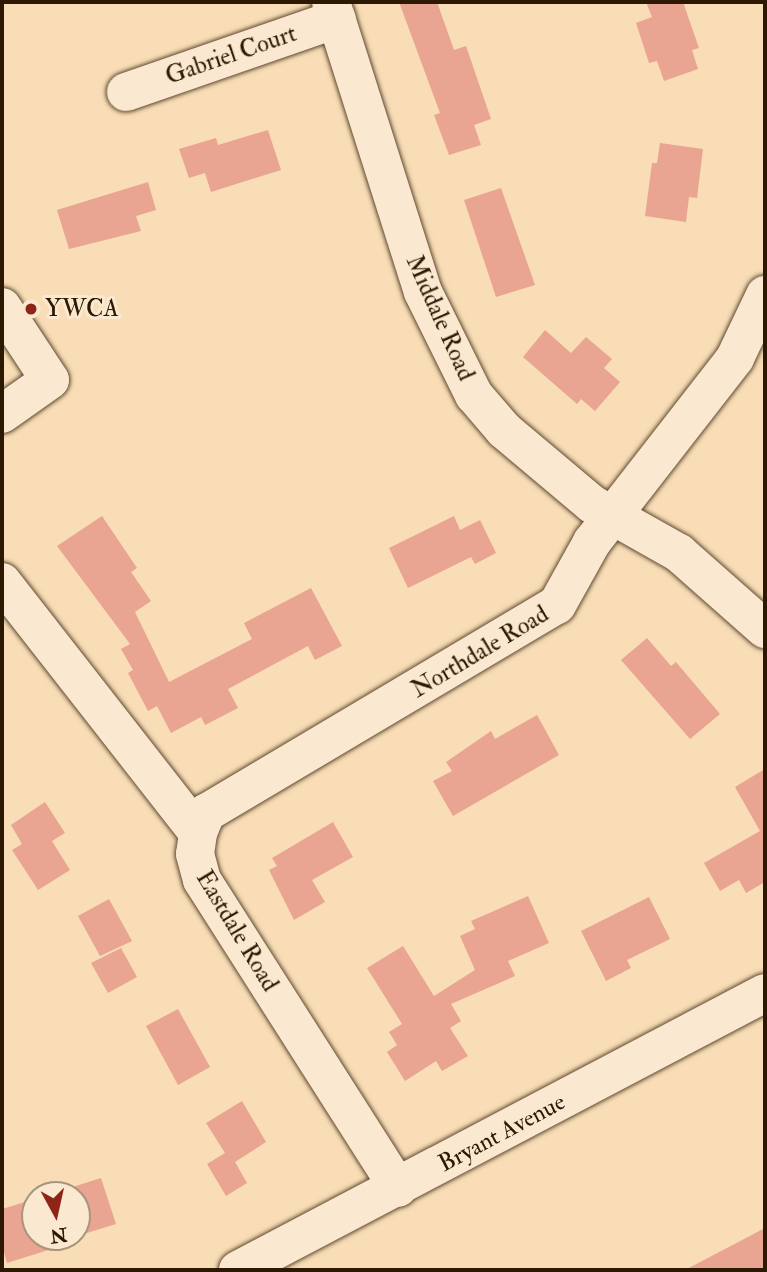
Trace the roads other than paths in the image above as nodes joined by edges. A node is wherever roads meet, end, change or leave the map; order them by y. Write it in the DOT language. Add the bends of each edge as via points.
graph roads {
  1 [pos="334,10"];
  2 [pos="126,92"];
  3 [pos="765,297"];
  4 [pos="2,307"];
  5 [pos="2,414"];
  6 [pos="612,516"];
  7 [pos="2,582"];
  8 [pos="765,629"];
  9 [pos="198,833"];
  10 [pos="765,993"];
  11 [pos="398,1188"];
  12 [pos="238,1270"];
  1 -- 2 [label="street, Gabriel Court"];
  1 -- 6 [label="street, Middale Road" via="423,292 454,359 474,395 504,430"];
  3 -- 6 [label="street, Northdale Road" via="735,358"];
  4 -- 5 [label="street" via="50,380"];
  6 -- 8 [label="street, Middale Road" via="679,553"];
  6 -- 9 [label="street, Northdale Road" via="557,605 206,813"];
  7 -- 9 [label="street, Eastdale Road"];
  9 -- 11 [label="street, Eastdale Road" via="195,854 202,880"];
  10 -- 11 [label="street, Bryant Avenue"];
  11 -- 12 [label="street, Bryant Avenue"];
}
